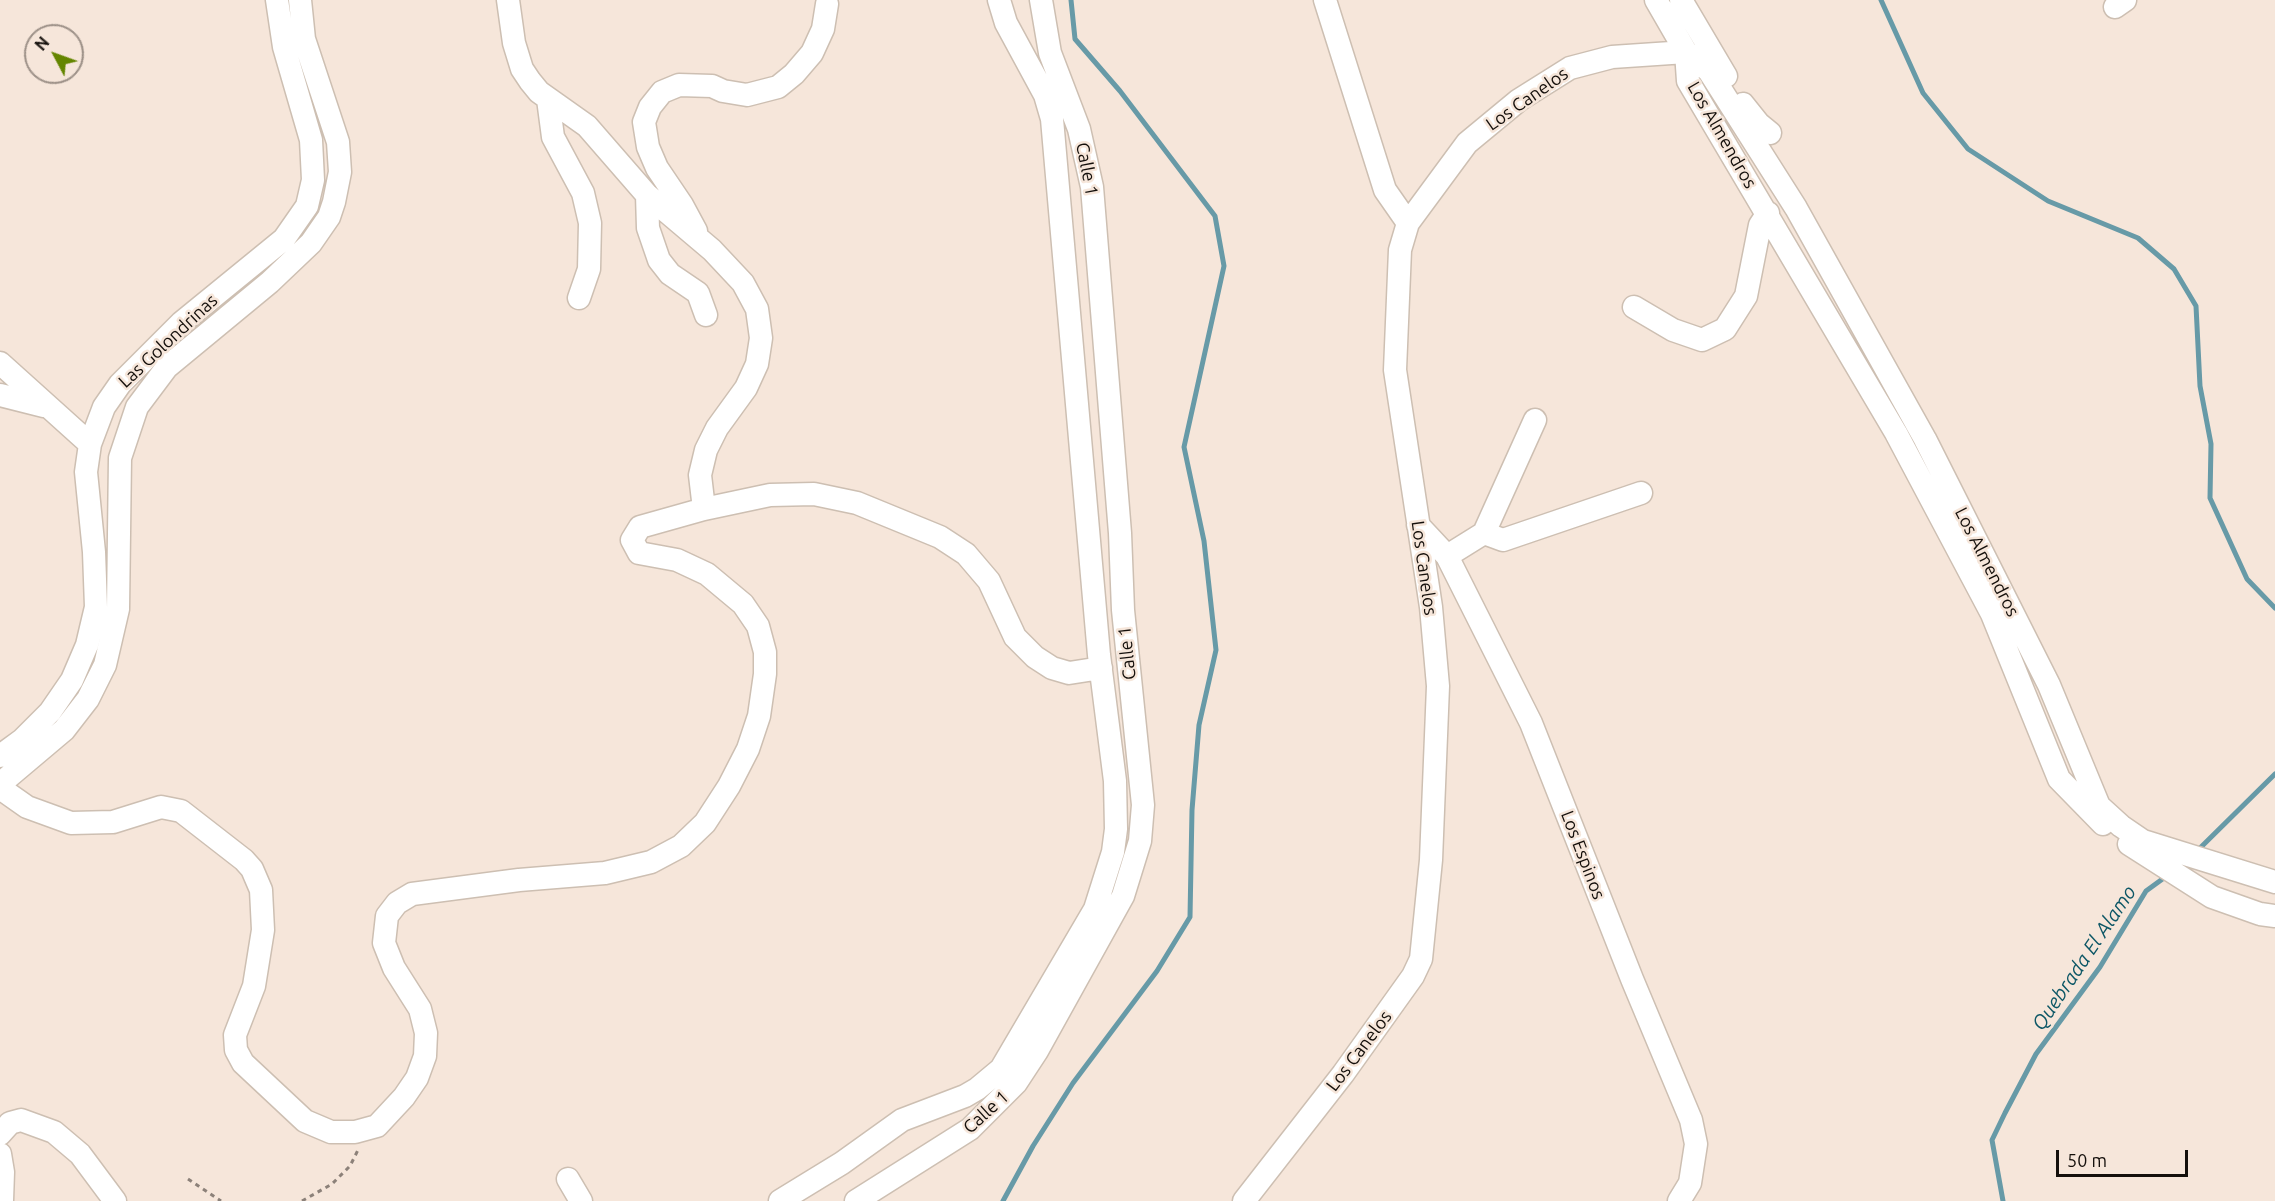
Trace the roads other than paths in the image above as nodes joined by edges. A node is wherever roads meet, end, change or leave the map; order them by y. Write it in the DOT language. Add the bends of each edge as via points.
graph roads {
  1 [pos="277,0"];
  2 [pos="300,0"];
  3 [pos="508,0"];
  4 [pos="999,0"];
  5 [pos="1041,0"];
  6 [pos="1325,0"];
  7 [pos="1656,0"];
  8 [pos="1681,0"];
  9 [pos="827,4"];
  10 [pos="1686,52"];
  11 [pos="548,99"];
  12 [pos="1770,133"];
  13 [pos="647,195"];
  14 [pos="1768,213"];
  15 [pos="1408,223"];
  16 [pos="699,239"];
  17 [pos="579,298"];
  18 [pos="1634,308"];
  19 [pos="1852,309"];
  20 [pos="706,315"];
  21 [pos="1834,324"];
  22 [pos="0,363"];
  23 [pos="0,395"];
  24 [pos="48,407"];
  25 [pos="1535,420"];
  26 [pos="90,444"];
  27 [pos="1641,494"];
  28 [pos="704,509"];
  29 [pos="1418,525"];
  30 [pos="1484,532"];
  31 [pos="1447,556"];
  32 [pos="1101,668"];
  33 [pos="0,756"];
  34 [pos="0,784"];
  35 [pos="0,788"];
  36 [pos="2108,822"];
  37 [pos="2275,882"];
  38 [pos="2275,916"];
  39 [pos="0,1134"];
  40 [pos="0,1154"];
  41 [pos="568,1179"];
  42 [pos="2,1201"];
  43 [pos="116,1201"];
  44 [pos="581,1201"];
  45 [pos="780,1201"];
  46 [pos="856,1201"];
  47 [pos="1244,1201"];
  48 [pos="1679,1201"];
  1 -- 26 [label="street, Las Golondrinas" via="284,47 311,140 313,180 307,206 284,239 181,323 125,379 104,408"];
  2 -- 34 [label="street" via="306,47 338,141 340,172 329,217 311,243 270,282 167,367 137,407 120,458 118,609 105,665 88,699 64,730"];
  3 -- 11 [label="street" via="522,69"];
  4 -- 32 [label="street" via="1006,23 1045,95 1052,119"];
  5 -- 46 [label="street, Calle 1" via="1050,53 1079,129 1092,187 1123,610 1143,805 1140,842 1123,896 1016,1083 970,1128"];
  6 -- 15 [label="street" via="1385,190"];
  7 -- 10 [label="street"];
  8 -- 12 [label="street" via="1743,104"];
  9 -- 16 [label="street" via="823,29 812,53 778,87 747,96 712,86 679,85 662,92 650,106 644,122 648,147"];
  10 -- 14 [label="street, Los Almendros" via="1688,81"];
  10 -- 15 [label="street, Los Canelos" via="1612,57 1570,68 1519,100 1467,143"];
  10 -- 19 [label="street, Los Almendros" via="1708,71 1796,208"];
  11 -- 13 [label="street" via="587,126"];
  11 -- 17 [label="street" via="553,137 583,193 590,224 589,269"];
  13 -- 16 [label="street"];
  13 -- 20 [label="street" via="648,228 659,260 670,274 698,293"];
  14 -- 18 [label="street" via="1760,225 1746,296 1725,329 1702,340 1673,330"];
  14 -- 21 [label="street, Los Almendros"];
  15 -- 29 [label="street, Los Canelos" via="1400,250 1395,370"];
  16 -- 28 [label="street" via="743,283 756,309 761,338 752,376 706,450 700,475"];
  19 -- 21 [label="street"];
  19 -- 36 [label="street, Los Almendros" via="1925,439 2049,685"];
  21 -- 36 [label="street, Los Almendros" via="1992,614 2059,778"];
  22 -- 24 [label="street"];
  23 -- 24 [label="street"];
  24 -- 26 [label="street"];
  25 -- 30 [label="street"];
  26 -- 33 [label="street, Las Golondrinas" via="86,472 96,607 90,636 62,696 36,727"];
  27 -- 30 [label="street" via="1503,540"];
  28 -- 32 [label="street" via="770,495 814,494 857,503 928,531 952,543 979,567 998,597 1008,624 1035,657 1069,673"];
  28 -- 35 [label="street" via="640,527 632,540 643,555 677,560 707,574 743,604 758,626 765,652 764,695 753,737 729,786 694,835 651,862 605,873 411,894 397,903 387,916 384,943 394,968 420,1009 426,1033 425,1056 411,1088 376,1126 363,1131 331,1132 305,1121 239,1057 235,1035 254,986 263,930 261,890 244,860 181,811 160,807 113,822 70,823 27,807"];
  29 -- 31 [label="street, Los Espinos"];
  29 -- 47 [label="street, Los Canelos" via="1438,686 1431,860 1421,958 1413,976 1343,1074"];
  30 -- 31 [label="street"];
  31 -- 48 [label="street, Los Espinos" via="1531,723 1691,1120 1696,1144 1690,1183"];
  32 -- 45 [label="street" via="1116,805 1108,872 1085,927 1011,1056 977,1089 902,1120"];
  36 -- 37 [label="street, Los Almendros" via="2143,841"];
  36 -- 38 [label="street, Los Almendros" via="2118,838 2212,897"];
  39 -- 43 [label="street" via="10,1123 21,1120 54,1132 80,1154"];
  40 -- 42 [label="street"];
  41 -- 44 [label="street"];
}
